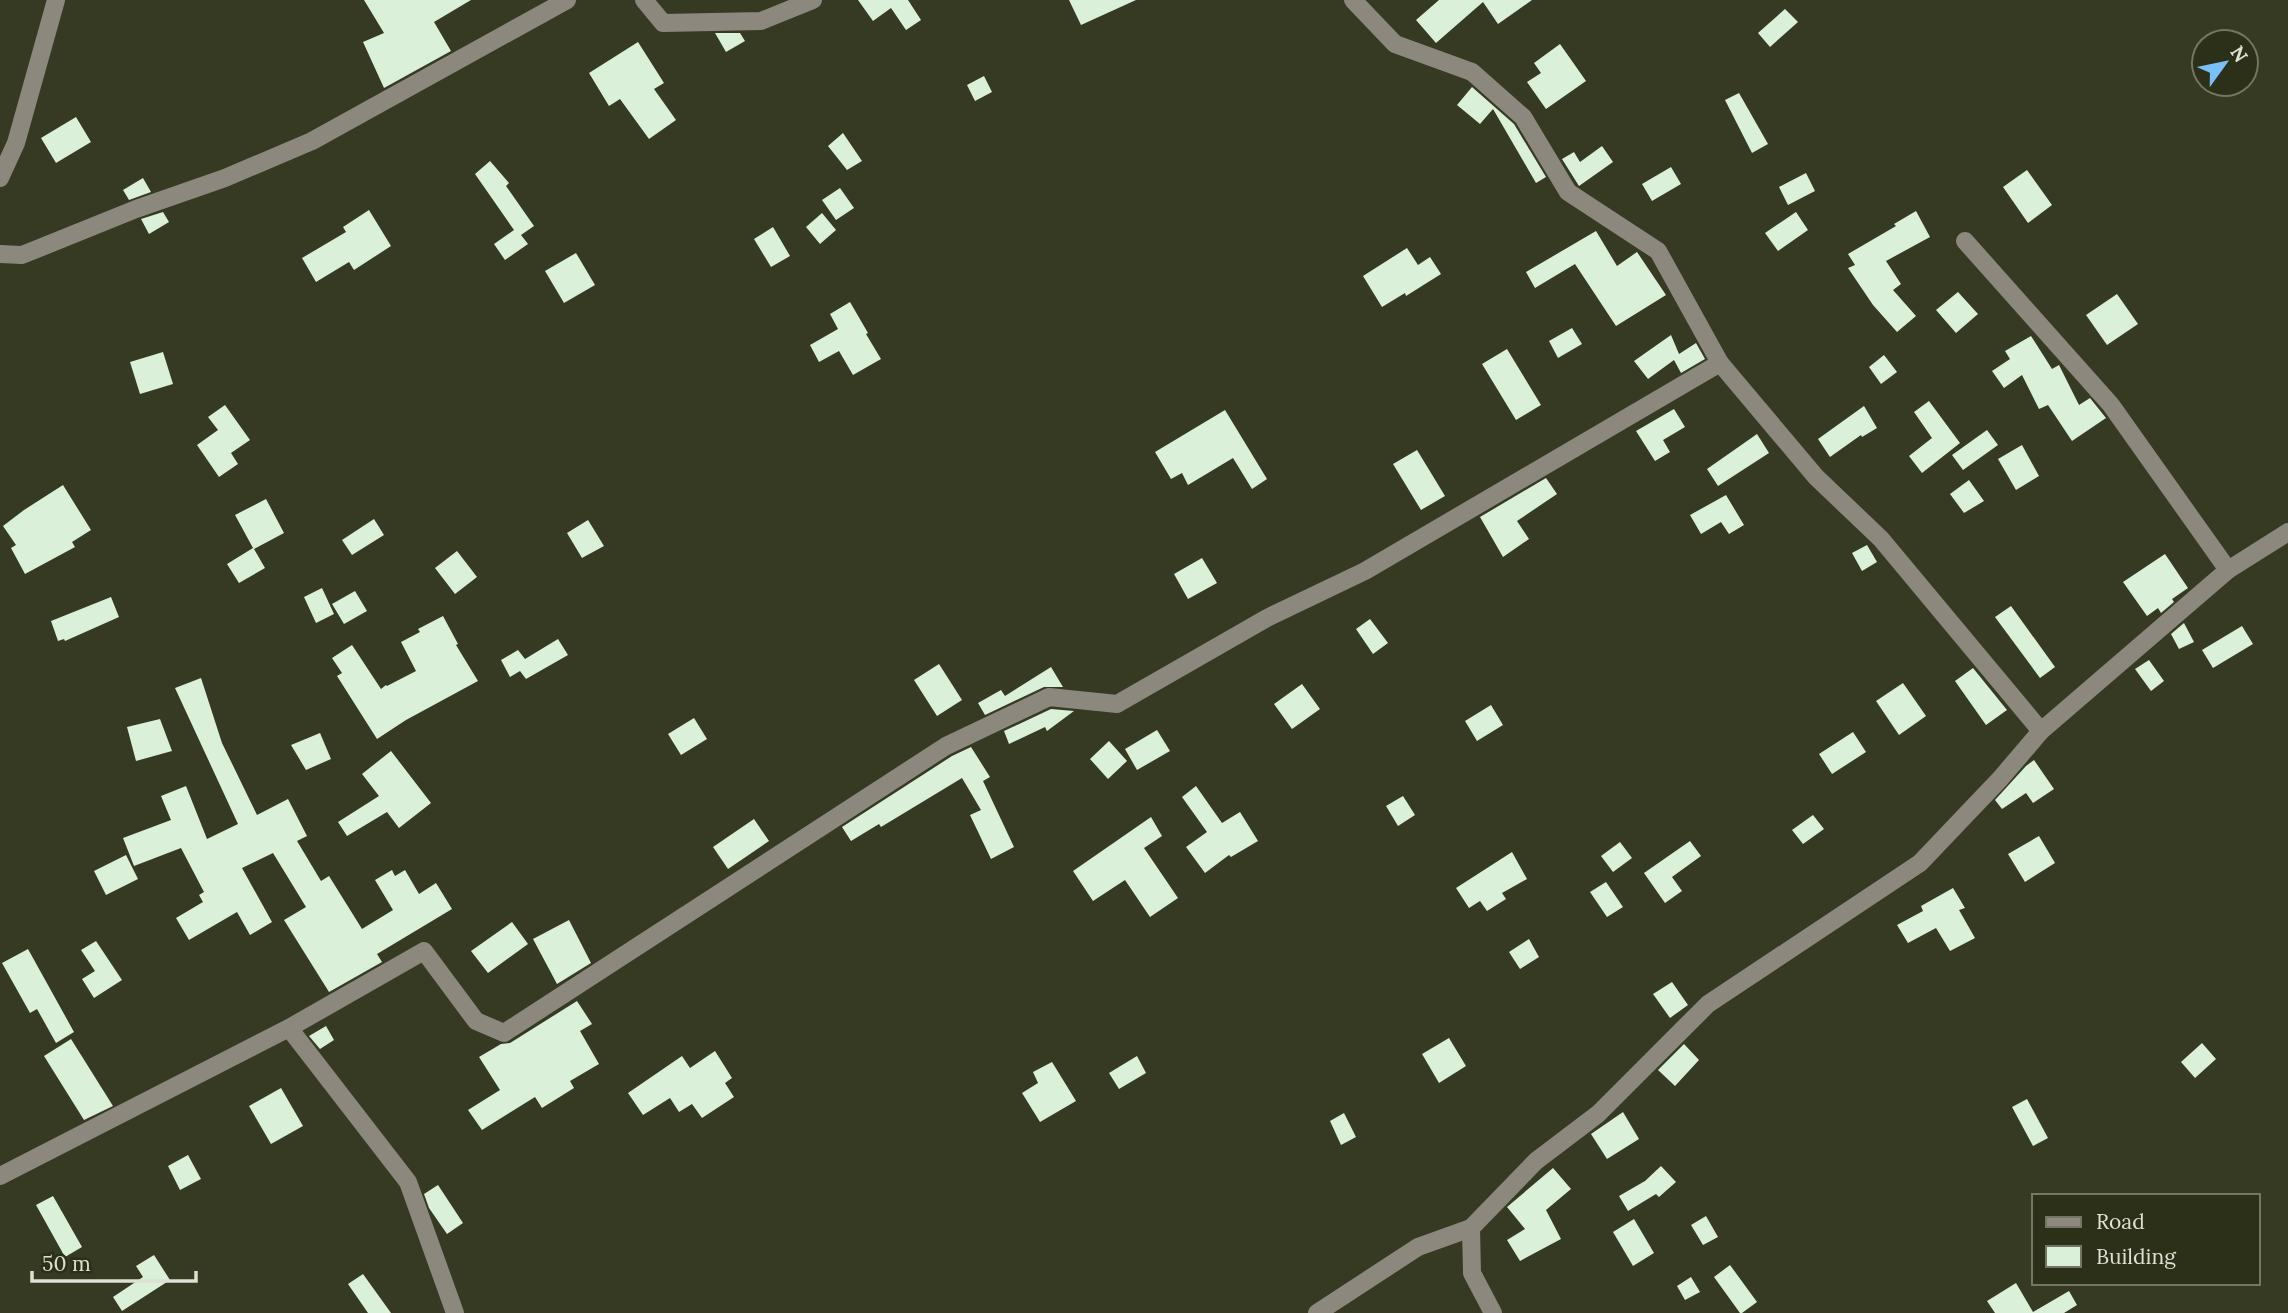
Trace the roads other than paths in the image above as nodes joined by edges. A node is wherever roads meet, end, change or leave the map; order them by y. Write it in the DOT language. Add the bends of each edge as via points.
graph roads {
  1 [pos="56,0"];
  2 [pos="567,0"];
  3 [pos="644,0"];
  4 [pos="813,0"];
  5 [pos="1353,0"];
  6 [pos="0,178"];
  7 [pos="1965,240"];
  8 [pos="0,254"];
  9 [pos="1720,363"];
  10 [pos="2288,532"];
  11 [pos="2228,570"];
  12 [pos="2041,731"];
  13 [pos="289,1028"];
  14 [pos="0,1176"];
  15 [pos="1471,1228"];
  16 [pos="455,1313"];
  17 [pos="1317,1313"];
  18 [pos="1493,1313"];
  1 -- 6 [label="street" via="16,143"];
  2 -- 8 [label="street" via="313,141 22,255"];
  3 -- 4 [label="street" via="663,23 761,21"];
  5 -- 9 [label="street" via="1395,44 1472,72 1523,117 1568,192 1658,251"];
  7 -- 11 [label="street" via="2112,405"];
  9 -- 12 [label="street" via="1816,477 1881,538"];
  9 -- 13 [label="street" via="1365,571 1267,618 1117,704 1049,698 946,746 504,1033 476,1021 424,951"];
  10 -- 11 [label="street"];
  11 -- 12 [label="street"];
  12 -- 15 [label="street" via="1920,863 1709,1004 1598,1114 1536,1161"];
  13 -- 14 [label="street"];
  13 -- 16 [label="street" via="408,1182"];
  15 -- 17 [label="street" via="1418,1247"];
  15 -- 18 [label="street" via="1472,1273"];
}
